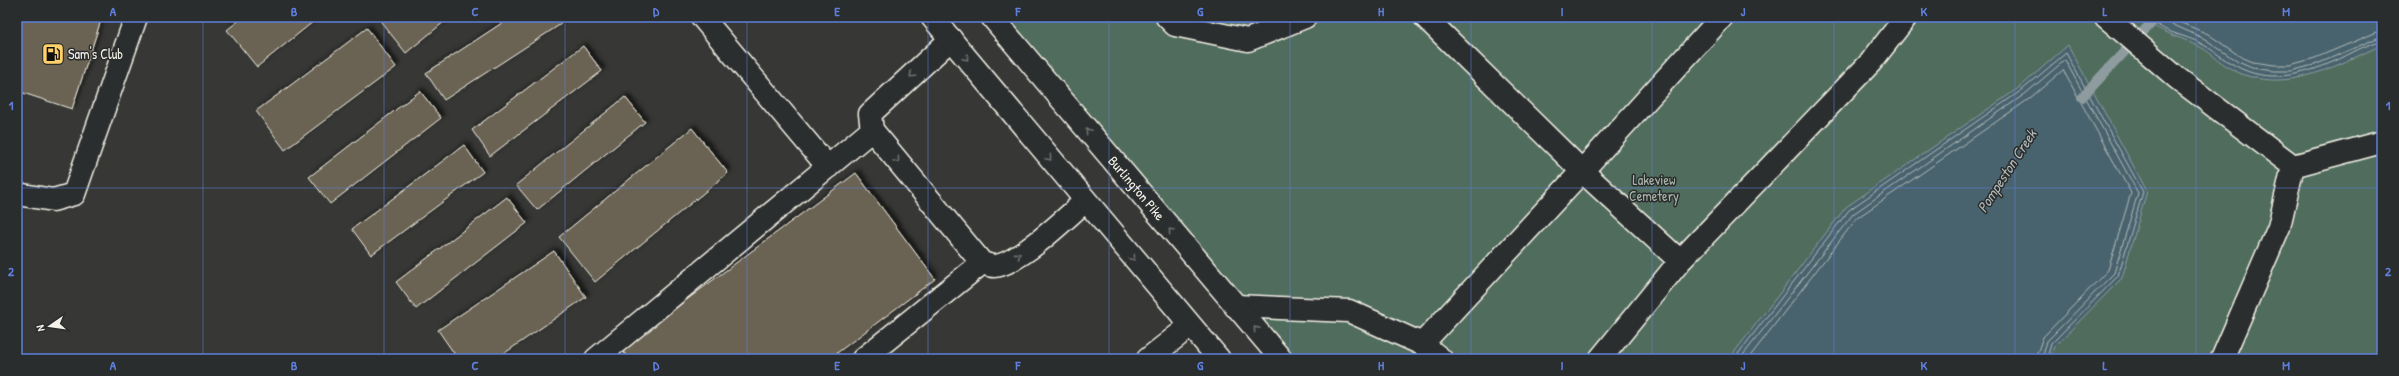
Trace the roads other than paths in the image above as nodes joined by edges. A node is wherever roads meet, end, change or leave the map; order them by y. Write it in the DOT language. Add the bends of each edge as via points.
graph roads {
  1 [pos="136,17"];
  2 [pos="702,17"];
  3 [pos="932,17"];
  4 [pos="992,17"];
  5 [pos="1167,17"];
  6 [pos="1304,17"];
  7 [pos="1425,17"];
  8 [pos="1722,17"];
  9 [pos="1906,17"];
  10 [pos="2106,17"];
  11 [pos="951,39"];
  12 [pos="872,130"];
  13 [pos="2382,142"];
  14 [pos="2293,166"];
  15 [pos="828,167"];
  16 [pos="1582,171"];
  17 [pos="17,194"];
  18 [pos="1085,201"];
  19 [pos="1680,261"];
  20 [pos="982,263"];
  21 [pos="1235,306"];
  22 [pos="1190,326"];
  23 [pos="1422,344"];
  24 [pos="596,359"];
  25 [pos="863,359"];
  26 [pos="1148,359"];
  27 [pos="1219,359"];
  28 [pos="1281,359"];
  29 [pos="1441,359"];
  30 [pos="1600,359"];
  31 [pos="2222,359"];
  1 -- 17 [label="main road" via="74,194 53,200"];
  2 -- 15 [label="main road"];
  3 -- 11 [label="main road"];
  21 -- 4 [label="main road, Burlington Pike, one-way"];
  5 -- 6 [label="main road" via="1175,25 1248,40"];
  7 -- 16 [label="main road"];
  8 -- 16 [label="main road"];
  9 -- 19 [label="main road" via="1871,62"];
  10 -- 14 [label="main road" via="2178,78"];
  11 -- 12 [label="main road, one-way" via="870,114"];
  11 -- 18 [label="main road, one-way"];
  12 -- 15 [label="main road"];
  12 -- 20 [label="main road, one-way"];
  13 -- 14 [label="main road"];
  14 -- 31 [label="main road" via="2279,227"];
  15 -- 24 [label="main road"];
  16 -- 19 [label="main road"];
  16 -- 23 [label="main road"];
  20 -- 18 [label="main road, one-way" via="994,266 1010,261 1045,236"];
  18 -- 22 [label="main road, one-way"];
  19 -- 30 [label="main road"];
  20 -- 25 [label="main road"];
  21 -- 23 [label="main road" via="1349,311"];
  28 -- 21 [label="main road, Burlington Pike, one-way"];
  22 -- 26 [label="main road"];
  22 -- 27 [label="main road"];
  23 -- 29 [label="main road"];
}
